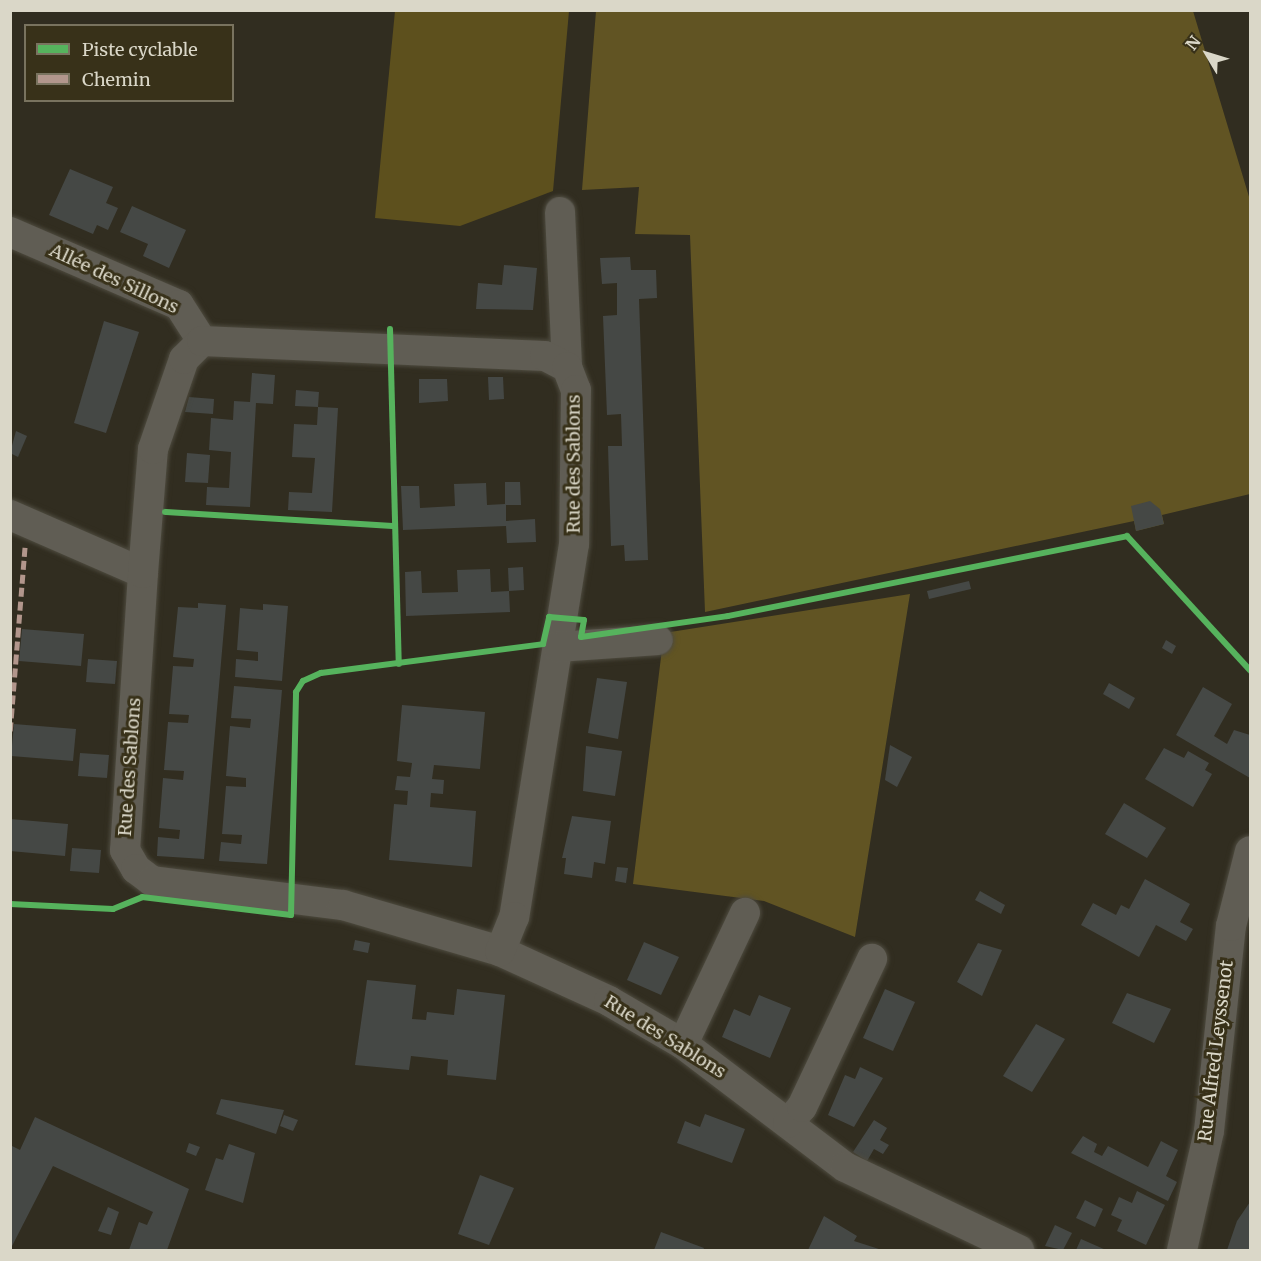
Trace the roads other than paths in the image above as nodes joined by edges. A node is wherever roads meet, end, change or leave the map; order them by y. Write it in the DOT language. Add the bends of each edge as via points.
graph roads {
  1 [pos="560,212"];
  2 [pos="10,232"];
  3 [pos="202,341"];
  4 [pos="567,367"];
  5 [pos="10,515"];
  6 [pos="143,573"];
  7 [pos="658,640"];
  8 [pos="558,646"];
  9 [pos="1251,851"];
  10 [pos="745,913"];
  11 [pos="500,951"];
  12 [pos="872,959"];
  13 [pos="683,1044"];
  14 [pos="788,1124"];
  15 [pos="1018,1251"];
  16 [pos="1182,1251"];
  1 -- 4 [label="street, Rue des Sablons"];
  2 -- 3 [label="street, Allée des Sillons" via="179,305"];
  3 -- 4 [label="street" via="544,356"];
  3 -- 6 [label="street, Rue des Sablons" via="184,359 153,449"];
  4 -- 8 [label="street, Rue des Sablons" via="576,390 574,544"];
  5 -- 6 [label="street"];
  6 -- 11 [label="street, Rue des Sablons" via="125,850 135,869 152,881 343,905"];
  7 -- 8 [label="street"];
  8 -- 11 [label="street, Rue des Sablons" via="514,917"];
  9 -- 16 [label="street, Rue Alfred Leyssenot" via="1231,926 1209,1131"];
  10 -- 13 [label="street"];
  11 -- 13 [label="street, Rue des Sablons" via="609,1001"];
  12 -- 14 [label="street" via="802,1107"];
  13 -- 14 [label="street, Rue des Sablons"];
  14 -- 15 [label="street, Rue des Sablons" via="845,1167"];
}
